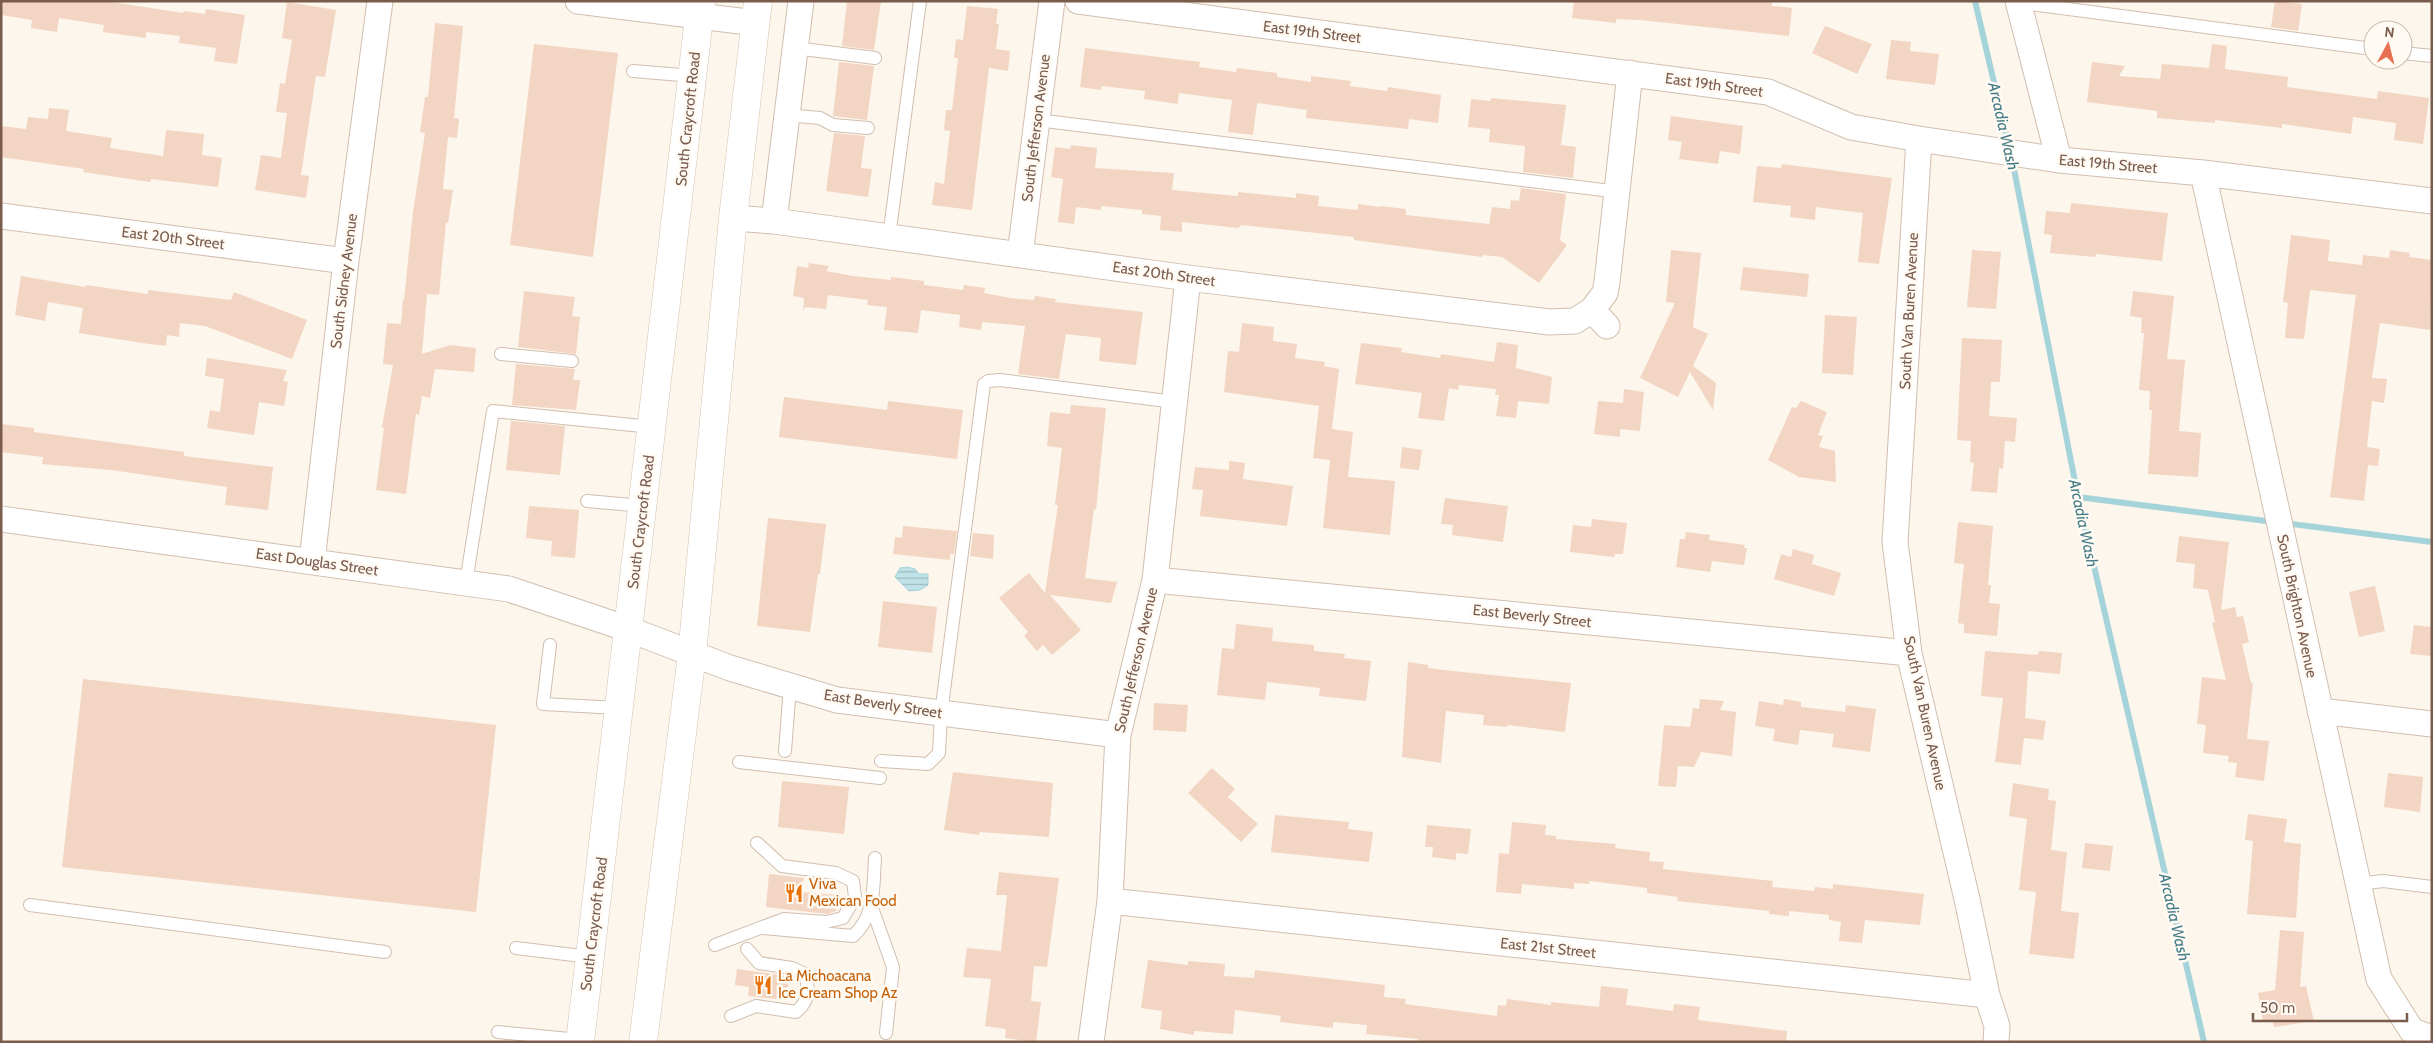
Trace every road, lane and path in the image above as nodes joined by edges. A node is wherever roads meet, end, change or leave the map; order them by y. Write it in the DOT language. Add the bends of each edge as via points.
graph roads {
  1 [pos="380,1"];
  2 [pos="578,1"];
  3 [pos="801,1"];
  4 [pos="920,1"];
  5 [pos="1052,1"];
  6 [pos="1078,1"];
  7 [pos="2016,2"];
  8 [pos="700,9"];
  9 [pos="757,12"];
  10 [pos="795,48"];
  11 [pos="2363,48"];
  12 [pos="2413,53"];
  13 [pos="2432,56"];
  14 [pos="875,58"];
  15 [pos="633,71"];
  16 [pos="1630,73"];
  17 [pos="693,76"];
  18 [pos="786,115"];
  19 [pos="1036,120"];
  20 [pos="868,128"];
  21 [pos="1919,139"];
  22 [pos="2059,160"];
  23 [pos="2203,172"];
  24 [pos="1619,192"];
  25 [pos="2432,201"];
  26 [pos="1,216"];
  27 [pos="733,218"];
  28 [pos="774,221"];
  29 [pos="889,237"];
  30 [pos="1020,254"];
  31 [pos="346,261"];
  32 [pos="1188,278"];
  33 [pos="501,354"];
  34 [pos="572,361"];
  35 [pos="1175,402"];
  36 [pos="652,427"];
  37 [pos="587,501"];
  38 [pos="643,506"];
  39 [pos="1,519"];
  40 [pos="312,561"];
  41 [pos="1155,580"];
  42 [pos="466,583"];
  43 [pos="628,629"];
  44 [pos="550,644"];
  45 [pos="1909,653"];
  46 [pos="692,655"];
  47 [pos="790,686"];
  48 [pos="619,708"];
  49 [pos="2320,711"];
  50 [pos="942,713"];
  51 [pos="2432,724"];
  52 [pos="1118,735"];
  53 [pos="785,751"];
  54 [pos="881,761"];
  55 [pos="739,762"];
  56 [pos="880,778"];
  57 [pos="758,843"];
  58 [pos="875,858"];
  59 [pos="2358,884"];
  60 [pos="2432,887"];
  61 [pos="1110,901"];
  62 [pos="30,905"];
  63 [pos="872,908"];
  64 [pos="760,928"];
  65 [pos="715,945"];
  66 [pos="516,948"];
  67 [pos="747,950"];
  68 [pos="384,952"];
  69 [pos="590,957"];
  70 [pos="1987,995"];
  71 [pos="731,1016"];
  72 [pos="498,1032"];
  73 [pos="886,1033"];
  74 [pos="2422,1035"];
  75 [pos="580,1041"];
  76 [pos="643,1042"];
  77 [pos="1091,1042"];
  78 [pos="1996,1042"];
  1 -- 31 [label="street, South Sidney Avenue"];
  2 -- 8 [label="street"];
  3 -- 10 [label="street"];
  4 -- 29 [label="lane"];
  5 -- 19 [label="street, South Jefferson Avenue"];
  6 -- 16 [label="street, East 19th Street"];
  7 -- 11 [label="lane"];
  7 -- 22 [label="street"];
  8 -- 9 [label="street"];
  8 -- 17 [label="main road, South Craycroft Road"];
  9 -- 27 [label="main road"];
  10 -- 14 [label="lane"];
  10 -- 18 [label="street"];
  12 -- 13 [label="lane"];
  15 -- 17 [label="lane"];
  16 -- 21 [label="street, East 19th Street" via="1768,92 1850,127"];
  16 -- 24 [label="street"];
  17 -- 36 [label="main road, South Craycroft Road"];
  18 -- 20 [label="lane"];
  18 -- 28 [label="street"];
  19 -- 24 [label="lane"];
  19 -- 30 [label="street, South Jefferson Avenue"];
  21 -- 22 [label="street, East 19th Street"];
  21 -- 45 [label="street, South Van Buren Avenue" via="1895,542"];
  22 -- 23 [label="street, East 19th Street"];
  23 -- 25 [label="street, East 19th Street"];
  23 -- 49 [label="street, South Brighton Avenue"];
  24 -- 32 [label="street, East 20th Street" via="1599,318 1549,322"];
  26 -- 31 [label="street, East 20th Street"];
  27 -- 28 [label="street, East 20th Street"];
  27 -- 46 [label="main road"];
  28 -- 29 [label="street, East 20th Street"];
  29 -- 30 [label="street, East 20th Street"];
  30 -- 32 [label="street, East 20th Street"];
  31 -- 40 [label="street, South Sidney Avenue"];
  32 -- 35 [label="street, South Jefferson Avenue"];
  33 -- 34 [label="lane"];
  35 -- 41 [label="street, South Jefferson Avenue"];
  35 -- 50 [label="lane" via="1000,380 984,384"];
  36 -- 38 [label="main road, South Craycroft Road"];
  36 -- 42 [label="lane" via="492,411"];
  37 -- 38 [label="lane"];
  38 -- 43 [label="main road, South Craycroft Road"];
  39 -- 40 [label="street, East Douglas Street"];
  40 -- 42 [label="street, East Douglas Street"];
  41 -- 45 [label="street, East Beverly Street"];
  41 -- 52 [label="street, South Jefferson Avenue"];
  42 -- 43 [label="street, East Douglas Street" via="509,589"];
  43 -- 46 [label="street, East Beverly Street"];
  43 -- 48 [label="main road, South Craycroft Road"];
  44 -- 48 [label="lane" via="543,704"];
  45 -- 70 [label="street, South Van Buren Avenue" via="1968,899"];
  46 -- 47 [label="street, East Beverly Street"];
  46 -- 76 [label="main road"];
  47 -- 50 [label="street, East Beverly Street" via="837,700"];
  47 -- 53 [label="lane"];
  48 -- 69 [label="main road, South Craycroft Road"];
  49 -- 51 [label="street"];
  49 -- 59 [label="street, South Brighton Avenue"];
  50 -- 52 [label="street, East Beverly Street"];
  50 -- 54 [label="lane" via="939,753 928,764"];
  52 -- 61 [label="street, South Jefferson Avenue"];
  55 -- 56 [label="lane"];
  57 -- 64 [label="lane" via="782,866 836,873 853,881 855,897 844,918 826,922 784,919"];
  58 -- 63 [label="lane"];
  59 -- 60 [label="lane" via="2383,881"];
  59 -- 74 [label="street, South Brighton Avenue" via="2379,979"];
  61 -- 70 [label="street, East 21st Street"];
  61 -- 77 [label="street, South Jefferson Avenue"];
  62 -- 68 [label="lane"];
  63 -- 64 [label="lane" via="862,928 853,936"];
  63 -- 73 [label="lane" via="893,967"];
  64 -- 65 [label="lane"];
  66 -- 69 [label="lane"];
  67 -- 71 [label="lane" via="759,963 792,968 806,974 809,989 805,1004 796,1012 756,1006"];
  69 -- 75 [label="main road, South Craycroft Road"];
  70 -- 78 [label="street, South Van Buren Avenue" via="1997,1026"];
  72 -- 75 [label="lane"];
}
